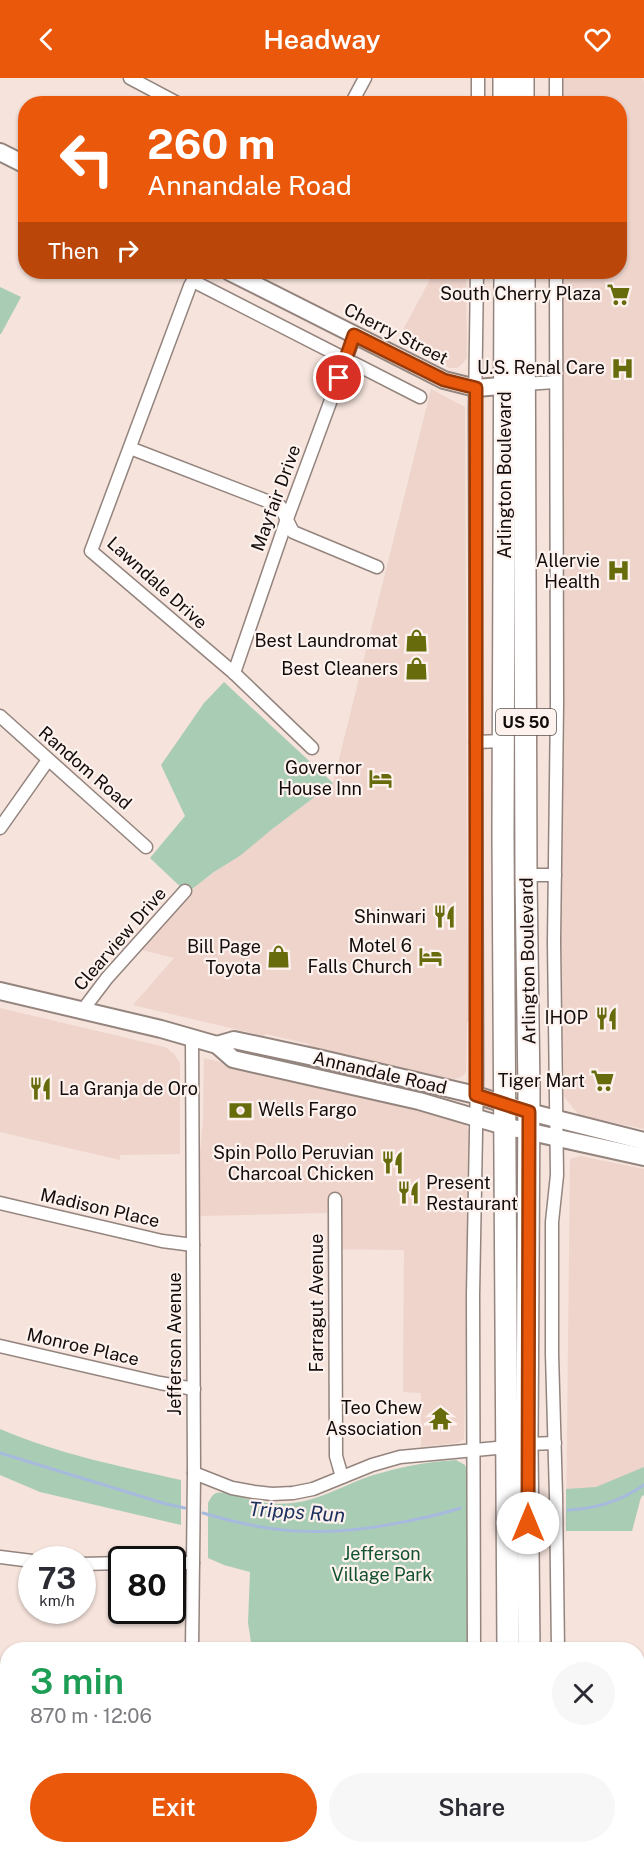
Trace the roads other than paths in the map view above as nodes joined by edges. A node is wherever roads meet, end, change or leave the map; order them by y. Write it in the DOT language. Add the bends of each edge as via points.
graph roads {
  1 [pos="130,78"];
  2 [pos="365,78"];
  3 [pos="477,78"];
  4 [pos="504,78"];
  5 [pos="523,78"];
  6 [pos="556,78"];
  7 [pos="164,96"];
  8 [pos="355,96"];
  9 [pos="478,96"];
  10 [pos="504,96"];
  11 [pos="523,96"];
  12 [pos="556,96"];
  13 [pos="0,152"];
  14 [pos="18,161"];
  15 [pos="195,279"];
  16 [pos="201,279"];
  17 [pos="259,279"];
  18 [pos="477,279"];
  19 [pos="506,279"];
  20 [pos="523,279"];
  21 [pos="556,279"];
  22 [pos="354,335"];
  23 [pos="346,358"];
  24 [pos="555,382"];
  25 [pos="515,385"];
  26 [pos="476,388"];
  27 [pos="420,397"];
  28 [pos="129,448"];
  29 [pos="287,519"];
  30 [pos="377,567"];
  31 [pos="234,673"];
  32 [pos="0,716"];
  33 [pos="503,741"];
  34 [pos="477,742"];
  35 [pos="312,748"];
  36 [pos="48,760"];
  37 [pos="0,828"];
  38 [pos="146,847"];
  39 [pos="526,875"];
  40 [pos="555,875"];
  41 [pos="185,891"];
  42 [pos="0,991"];
  43 [pos="82,1011"];
  44 [pos="192,1038"];
  45 [pos="217,1045"];
  46 [pos="476,1095"];
  47 [pos="504,1115"];
  48 [pos="475,1116"];
  49 [pos="556,1119"];
  50 [pos="529,1121"];
  51 [pos="556,1138"];
  52 [pos="644,1141"];
  53 [pos="644,1157"];
  54 [pos="335,1199"];
  55 [pos="0,1203"];
  56 [pos="193,1245"];
  57 [pos="0,1346"];
  58 [pos="194,1389"];
  59 [pos="555,1443"];
  60 [pos="517,1445"];
  61 [pos="473,1449"];
  62 [pos="195,1473"];
  63 [pos="342,1477"];
  64 [pos="0,1557"];
  65 [pos="18,1559"];
  66 [pos="186,1563"];
  67 [pos="193,1563"];
  68 [pos="192,1642"];
  69 [pos="474,1642"];
  70 [pos="508,1642"];
  71 [pos="529,1642"];
  72 [pos="558,1642"];
  1 -- 7 [label="street"];
  2 -- 8 [label="street"];
  3 -- 9 [label="street"];
  4 -- 10 [label="highway"];
  5 -- 11 [label="highway"];
  6 -- 12 [label="street"];
  13 -- 14 [label="main road"];
  15 -- 28 [label="street, Lawndale Drive"];
  16 -- 23 [label="street"];
  17 -- 22 [label="main road, Cherry Street"];
  18 -- 26 [label="street"];
  19 -- 25 [label="highway, Arlington Boulevard / US 50"];
  20 -- 25 [label="highway, Arlington Boulevard / US 50"];
  21 -- 24 [label="street"];
  22 -- 23 [label="street, Mayfair Drive"];
  22 -- 26 [label="main road, Cherry Street" via="444,380"];
  23 -- 27 [label="street"];
  23 -- 29 [label="street, Mayfair Drive"];
  24 -- 25 [label="street, Cherry Street"];
  24 -- 40 [label="street"];
  25 -- 26 [label="main road, Cherry Street"];
  25 -- 33 [label="highway, Arlington Boulevard / US 50"];
  25 -- 39 [label="highway, Arlington Boulevard / US 50"];
  26 -- 34 [label="street"];
  28 -- 29 [label="street" via="280,506"];
  28 -- 31 [label="street, Lawndale Drive" via="91,551"];
  29 -- 30 [label="street" via="293,532"];
  29 -- 31 [label="street, Mayfair Drive"];
  31 -- 35 [label="street, Lawndale Drive"];
  32 -- 36 [label="street, Random Road"];
  33 -- 34 [label="street"];
  33 -- 47 [label="highway, Arlington Boulevard / US 50"];
  34 -- 46 [label="street"];
  36 -- 37 [label="street"];
  36 -- 38 [label="street, Random Road"];
  39 -- 40 [label="street"];
  39 -- 50 [label="highway, Arlington Boulevard / US 50"];
  40 -- 49 [label="street"];
  41 -- 43 [label="street, Clearview Drive"];
  42 -- 43 [label="main road, Annandale Road"];
  43 -- 44 [label="main road, Annandale Road"];
  44 -- 45 [label="main road, Annandale Road"];
  44 -- 56 [label="street, Jefferson Avenue"];
  45 -- 46 [label="main road, Annandale Road" via="234,1040"];
  45 -- 48 [label="main road, Annandale Road" via="233,1059"];
  46 -- 47 [label="main road, Annandale Road"];
  46 -- 48 [label="street"];
  47 -- 48 [label="main road, Annandale Road"];
  47 -- 50 [label="main road, Annandale Road"];
  47 -- 60 [label="highway, Arlington Boulevard / US 50" via="507,1420"];
  48 -- 61 [label="street"];
  49 -- 50 [label="main road, Annandale Road"];
  49 -- 51 [label="street"];
  49 -- 52 [label="main road, Annandale Road"];
  50 -- 51 [label="main road, Annandale Road"];
  50 -- 60 [label="highway, Arlington Boulevard / US 50"];
  51 -- 53 [label="main road, Annandale Road"];
  51 -- 59 [label="street" via="552,1222"];
  54 -- 63 [label="street, Farragut Avenue" via="336,1456"];
  55 -- 56 [label="street, Madison Place"];
  56 -- 58 [label="street, Jefferson Avenue"];
  57 -- 58 [label="street, Monroe Place"];
  58 -- 62 [label="street, Jefferson Avenue"];
  59 -- 60 [label="street"];
  59 -- 72 [label="street"];
  60 -- 61 [label="street"];
  60 -- 70 [label="highway, Arlington Boulevard / US 50"];
  60 -- 71 [label="highway, Arlington Boulevard / US 50" via="528,1469"];
  61 -- 63 [label="street" via="400,1457"];
  61 -- 69 [label="street"];
  62 -- 63 [label="street" via="232,1488 272,1494 313,1489"];
  62 -- 67 [label="street, Jefferson Avenue"];
  64 -- 65 [label="street"];
  66 -- 67 [label="street"];
  67 -- 68 [label="street, Jefferson Avenue"];
}
